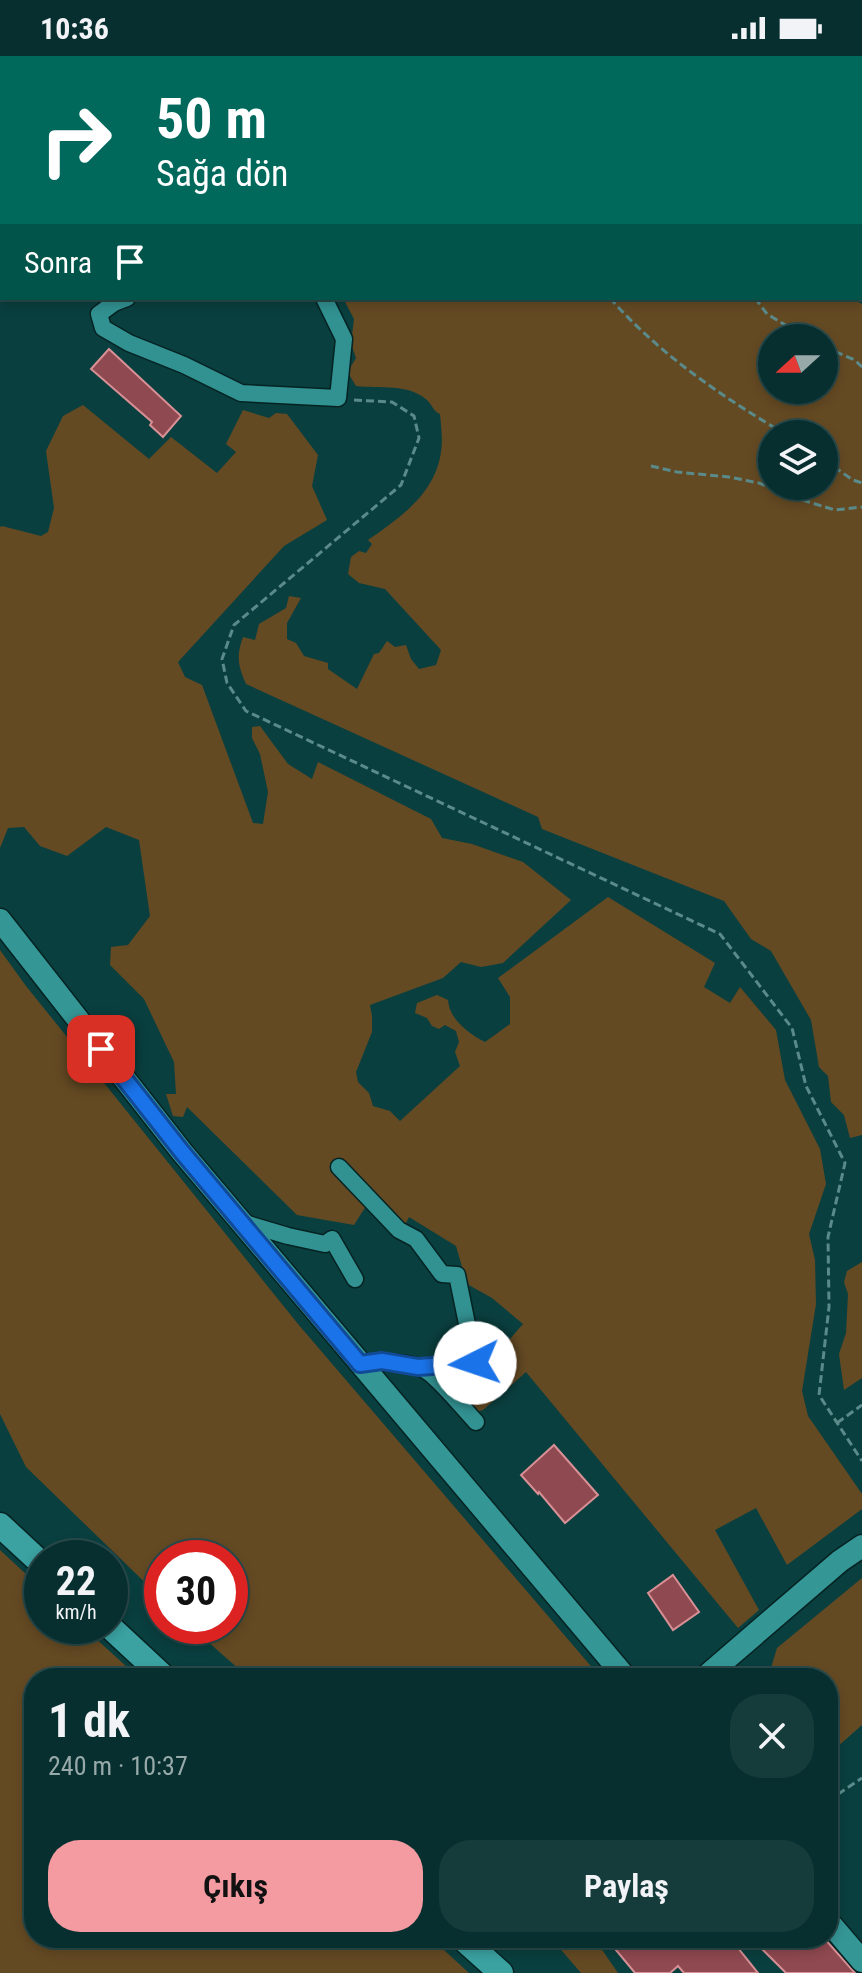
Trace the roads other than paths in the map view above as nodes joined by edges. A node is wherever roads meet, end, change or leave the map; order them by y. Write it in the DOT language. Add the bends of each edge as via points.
graph roads {
  1 [pos="122,300"];
  2 [pos="325,300"];
  3 [pos="0,920"];
  4 [pos="339,1167"];
  5 [pos="239,1221"];
  6 [pos="355,1279"];
  7 [pos="360,1364"];
  8 [pos="418,1367"];
  9 [pos="476,1422"];
  10 [pos="0,1525"];
  11 [pos="862,1546"];
  12 [pos="24,1547"];
  13 [pos="128,1644"];
  14 [pos="154,1668"];
  15 [pos="618,1668"];
  16 [pos="716,1668"];
  17 [pos="838,1933"];
  18 [pos="473,1948"];
  19 [pos="862,1961"];
  20 [pos="501,1973"];
  1 -- 2 [label="street" via="99,314 103,328 129,343 241,393 338,398 344,339"];
  3 -- 5 [label="main road"];
  4 -- 8 [label="street" via="399,1230 416,1239 442,1274 457,1275 475,1363"];
  5 -- 6 [label="street" via="325,1244 332,1239"];
  5 -- 7 [label="main road"];
  7 -- 8 [label="street" via="382,1361"];
  7 -- 15 [label="main road"];
  8 -- 9 [label="street"];
  10 -- 12 [label="highway"];
  11 -- 16 [label="main road"];
  13 -- 14 [label="highway"];
  17 -- 19 [label="main road"];
  18 -- 20 [label="highway"];
}
